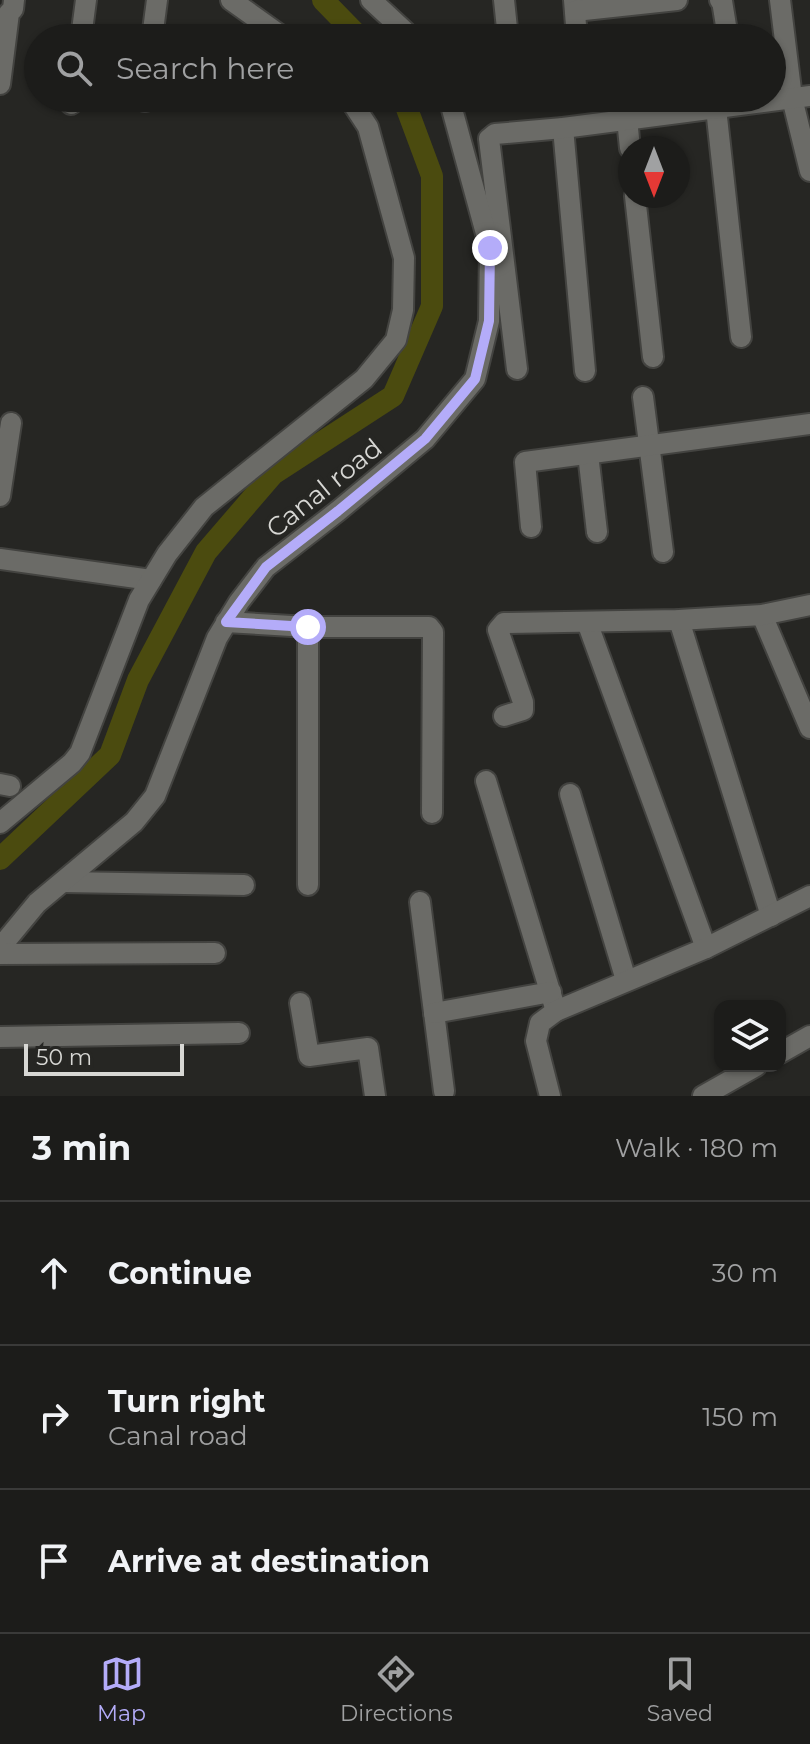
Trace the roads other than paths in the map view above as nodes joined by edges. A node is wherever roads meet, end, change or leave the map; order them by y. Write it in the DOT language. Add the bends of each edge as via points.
graph roads {
  1 [pos="86,0"];
  2 [pos="157,0"];
  3 [pos="231,0"];
  4 [pos="371,0"];
  5 [pos="504,0"];
  6 [pos="677,0"];
  7 [pos="720,0"];
  8 [pos="780,0"];
  9 [pos="574,6"];
  10 [pos="8,8"];
  11 [pos="83,24"];
  12 [pos="154,24"];
  13 [pos="264,24"];
  14 [pos="397,24"];
  15 [pos="507,24"];
  16 [pos="726,24"];
  17 [pos="785,24"];
  18 [pos="786,28"];
  19 [pos="0,84"];
  20 [pos="801,97"];
  21 [pos="358,112"];
  22 [pos="453,112"];
  23 [pos="684,112"];
  24 [pos="716,112"];
  25 [pos="627,119"];
  26 [pos="563,128"];
  27 [pos="629,136"];
  28 [pos="810,171"];
  29 [pos="636,208"];
  30 [pos="741,337"];
  31 [pos="653,357"];
  32 [pos="517,369"];
  33 [pos="585,371"];
  34 [pos="643,397"];
  35 [pos="11,423"];
  36 [pos="810,424"];
  37 [pos="650,446"];
  38 [pos="588,454"];
  39 [pos="0,496"];
  40 [pos="531,527"];
  41 [pos="597,532"];
  42 [pos="663,552"];
  43 [pos="0,559"];
  44 [pos="151,580"];
  45 [pos="810,605"];
  46 [pos="762,615"];
  47 [pos="679,620"];
  48 [pos="226,622"];
  49 [pos="587,622"];
  50 [pos="308,627"];
  51 [pos="504,716"];
  52 [pos="810,728"];
  53 [pos="486,781"];
  54 [pos="570,794"];
  55 [pos="432,813"];
  56 [pos="0,823"];
  57 [pos="63,882"];
  58 [pos="244,885"];
  59 [pos="308,885"];
  60 [pos="810,896"];
  61 [pos="420,902"];
  62 [pos="771,916"];
  63 [pos="706,948"];
  64 [pos="0,952"];
  65 [pos="215,953"];
  66 [pos="626,980"];
  67 [pos="554,1002"];
  68 [pos="300,1003"];
  69 [pos="434,1013"];
  70 [pos="239,1033"];
  71 [pos="810,1036"];
  72 [pos="0,1037"];
  73 [pos="786,1050"];
  74 [pos="745,1072"];
  75 [pos="444,1091"];
  76 [pos="375,1096"];
  77 [pos="550,1096"];
  78 [pos="703,1096"];
  1 -- 11 [label="street"];
  2 -- 12 [label="street"];
  3 -- 13 [label="street"];
  4 -- 14 [label="street"];
  5 -- 15 [label="street"];
  6 -- 9 [label="street"];
  7 -- 16 [label="street"];
  8 -- 17 [label="street"];
  10 -- 19 [label="street"];
  18 -- 20 [label="street"];
  20 -- 28 [label="street"];
  21 -- 44 [label="street" via="368,127 404,258 403,310 396,340 364,379 204,507"];
  22 -- 48 [label="street, Canal road" via="490,248 489,321 475,379 425,439 266,567"];
  23 -- 25 [label="street"];
  24 -- 30 [label="street"];
  25 -- 26 [label="street"];
  25 -- 27 [label="street"];
  26 -- 32 [label="street" via="495,134 489,139"];
  26 -- 33 [label="street"];
  29 -- 31 [label="street"];
  34 -- 37 [label="street"];
  35 -- 39 [label="street"];
  36 -- 37 [label="street"];
  37 -- 38 [label="street"];
  37 -- 42 [label="street"];
  38 -- 40 [label="street" via="525,462"];
  38 -- 41 [label="street"];
  43 -- 44 [label="street"];
  44 -- 56 [label="street" via="80,753"];
  45 -- 46 [label="street"];
  46 -- 47 [label="street"];
  46 -- 52 [label="street"];
  47 -- 49 [label="street"];
  47 -- 62 [label="street"];
  48 -- 50 [label="street"];
  48 -- 57 [label="street, Canal road" via="155,796 134,822"];
  49 -- 51 [label="street" via="504,623 498,630 523,702 523,710"];
  49 -- 63 [label="street"];
  50 -- 55 [label="street" via="429,627 433,632"];
  50 -- 59 [label="street"];
  53 -- 67 [label="street"];
  54 -- 66 [label="street"];
  57 -- 58 [label="street"];
  57 -- 64 [label="street, Canal road" via="37,903"];
  60 -- 62 [label="street"];
  61 -- 69 [label="street"];
  62 -- 63 [label="street"];
  63 -- 66 [label="street"];
  64 -- 65 [label="street"];
  66 -- 67 [label="street"];
  67 -- 69 [label="street"];
  67 -- 77 [label="street" via="536,1041"];
  68 -- 76 [label="street" via="309,1056 368,1048"];
  69 -- 75 [label="street"];
  70 -- 72 [label="street"];
  71 -- 73 [label="street"];
  74 -- 78 [label="street"];
}
